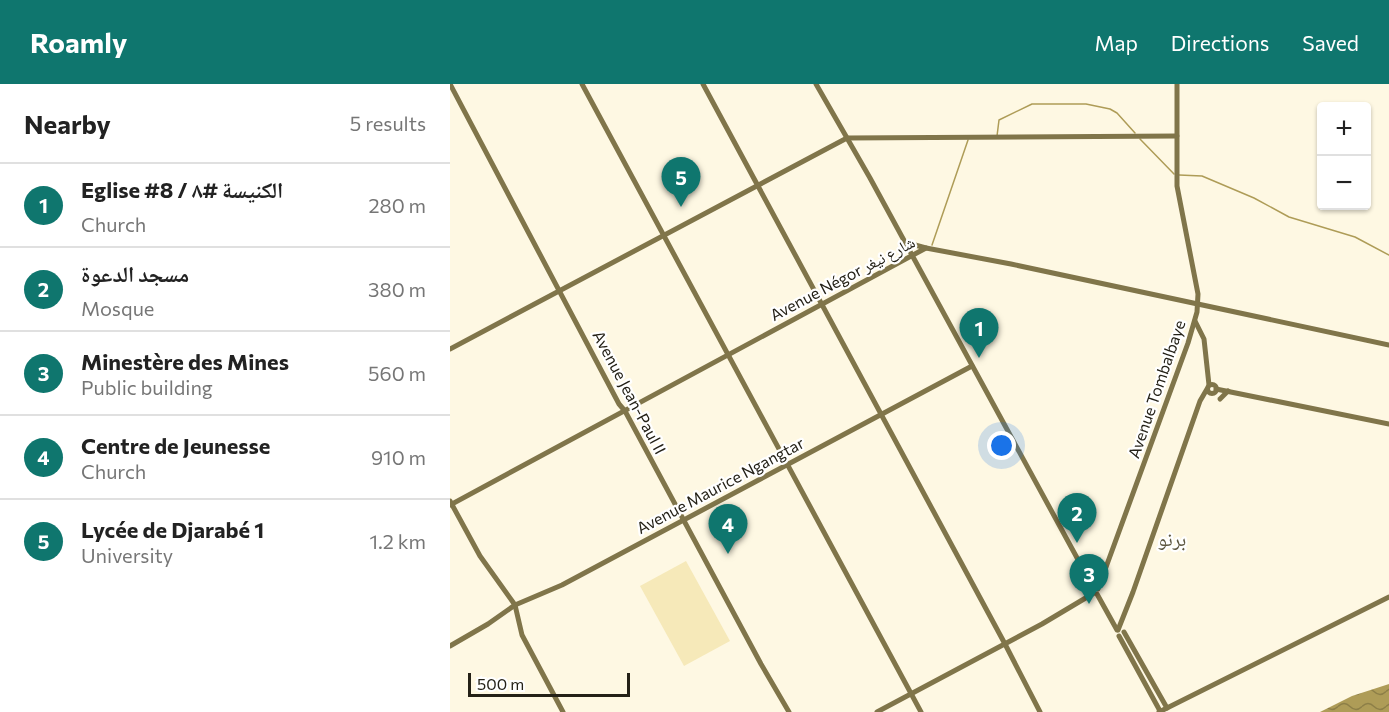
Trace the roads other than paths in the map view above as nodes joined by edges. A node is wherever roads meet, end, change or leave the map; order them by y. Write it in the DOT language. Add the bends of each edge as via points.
graph roads {
  1 [pos="450,84"];
  2 [pos="582,84"];
  3 [pos="703,84"];
  4 [pos="816,84"];
  5 [pos="1177,84"];
  6 [pos="1176,136"];
  7 [pos="847,138"];
  8 [pos="758,185"];
  9 [pos="663,235"];
  10 [pos="904,242"];
  11 [pos="926,248"];
  12 [pos="912,256"];
  13 [pos="561,290"];
  14 [pos="1198,304"];
  15 [pos="822,306"];
  16 [pos="1195,321"];
  17 [pos="1389,345"];
  18 [pos="450,349"];
  19 [pos="727,356"];
  20 [pos="972,366"];
  21 [pos="1208,387"];
  22 [pos="1228,391"];
  23 [pos="1220,399"];
  24 [pos="625,411"];
  25 [pos="880,414"];
  26 [pos="1389,424"];
  27 [pos="787,465"];
  28 [pos="451,503"];
  29 [pos="683,520"];
  30 [pos="1096,591"];
  31 [pos="1389,597"];
  32 [pos="515,605"];
  33 [pos="1120,632"];
  34 [pos="1005,644"];
  35 [pos="450,646"];
  36 [pos="910,694"];
  37 [pos="1167,708"];
  38 [pos="563,712"];
  39 [pos="789,712"];
  40 [pos="877,712"];
  41 [pos="921,712"];
  42 [pos="1040,712"];
  43 [pos="1159,712"];
  1 -- 13 [label="street, Avenue Jean-Paul II"];
  2 -- 9 [label="street"];
  3 -- 8 [label="street"];
  4 -- 7 [label="street"];
  5 -- 6 [label="street, Avenue Tombalbaye"];
  6 -- 7 [label="street"];
  6 -- 14 [label="street, Avenue Tombalbaye" via="1179,195"];
  7 -- 8 [label="street"];
  7 -- 10 [label="street"];
  8 -- 9 [label="street"];
  8 -- 15 [label="street"];
  9 -- 13 [label="street"];
  9 -- 19 [label="street"];
  10 -- 11 [label="street"];
  10 -- 12 [label="street"];
  11 -- 12 [label="street, Avenue Négor شارع نيغر"];
  11 -- 14 [label="street, Avenue Négor شارع نيغر"];
  12 -- 15 [label="street, Avenue Négor شارع نيغر"];
  12 -- 20 [label="street"];
  13 -- 18 [label="street"];
  13 -- 24 [label="street, Avenue Jean-Paul II"];
  14 -- 16 [label="street, Avenue Tombalbaye"];
  14 -- 17 [label="street, Avenue Négor شارع نيغر"];
  15 -- 19 [label="street, Avenue Négor شارع نيغر"];
  15 -- 25 [label="street"];
  16 -- 21 [label="street" via="1204,339"];
  16 -- 30 [label="street, Avenue Tombalbaye"];
  19 -- 24 [label="street, Avenue Négor شارع نيغر"];
  19 -- 27 [label="street"];
  20 -- 25 [label="street, Avenue Maurice Ngangtar"];
  20 -- 30 [label="street"];
  21 -- 22 [label="street" via="1213,393 1216,389"];
  21 -- 33 [label="street"];
  22 -- 23 [label="street"];
  22 -- 26 [label="street"];
  24 -- 28 [label="street, Avenue Négor شارع نيغر"];
  24 -- 29 [label="street, Avenue Jean-Paul II"];
  25 -- 27 [label="street, Avenue Maurice Ngangtar"];
  25 -- 34 [label="street"];
  27 -- 29 [label="street, Avenue Maurice Ngangtar"];
  27 -- 36 [label="street"];
  28 -- 32 [label="street" via="480,556"];
  29 -- 32 [label="street, Avenue Maurice Ngangtar" via="562,585"];
  29 -- 39 [label="street, Avenue Jean-Paul II"];
  30 -- 33 [label="street"];
  30 -- 34 [label="street"];
  31 -- 37 [label="street"];
  32 -- 35 [label="street, Avenue Maurice Ngangtar"];
  32 -- 38 [label="street" via="522,635"];
  33 -- 37 [label="street"];
  33 -- 43 [label="street"];
  34 -- 36 [label="street"];
  34 -- 42 [label="street"];
  36 -- 40 [label="street"];
  36 -- 41 [label="street"];
  37 -- 43 [label="street"];
}
